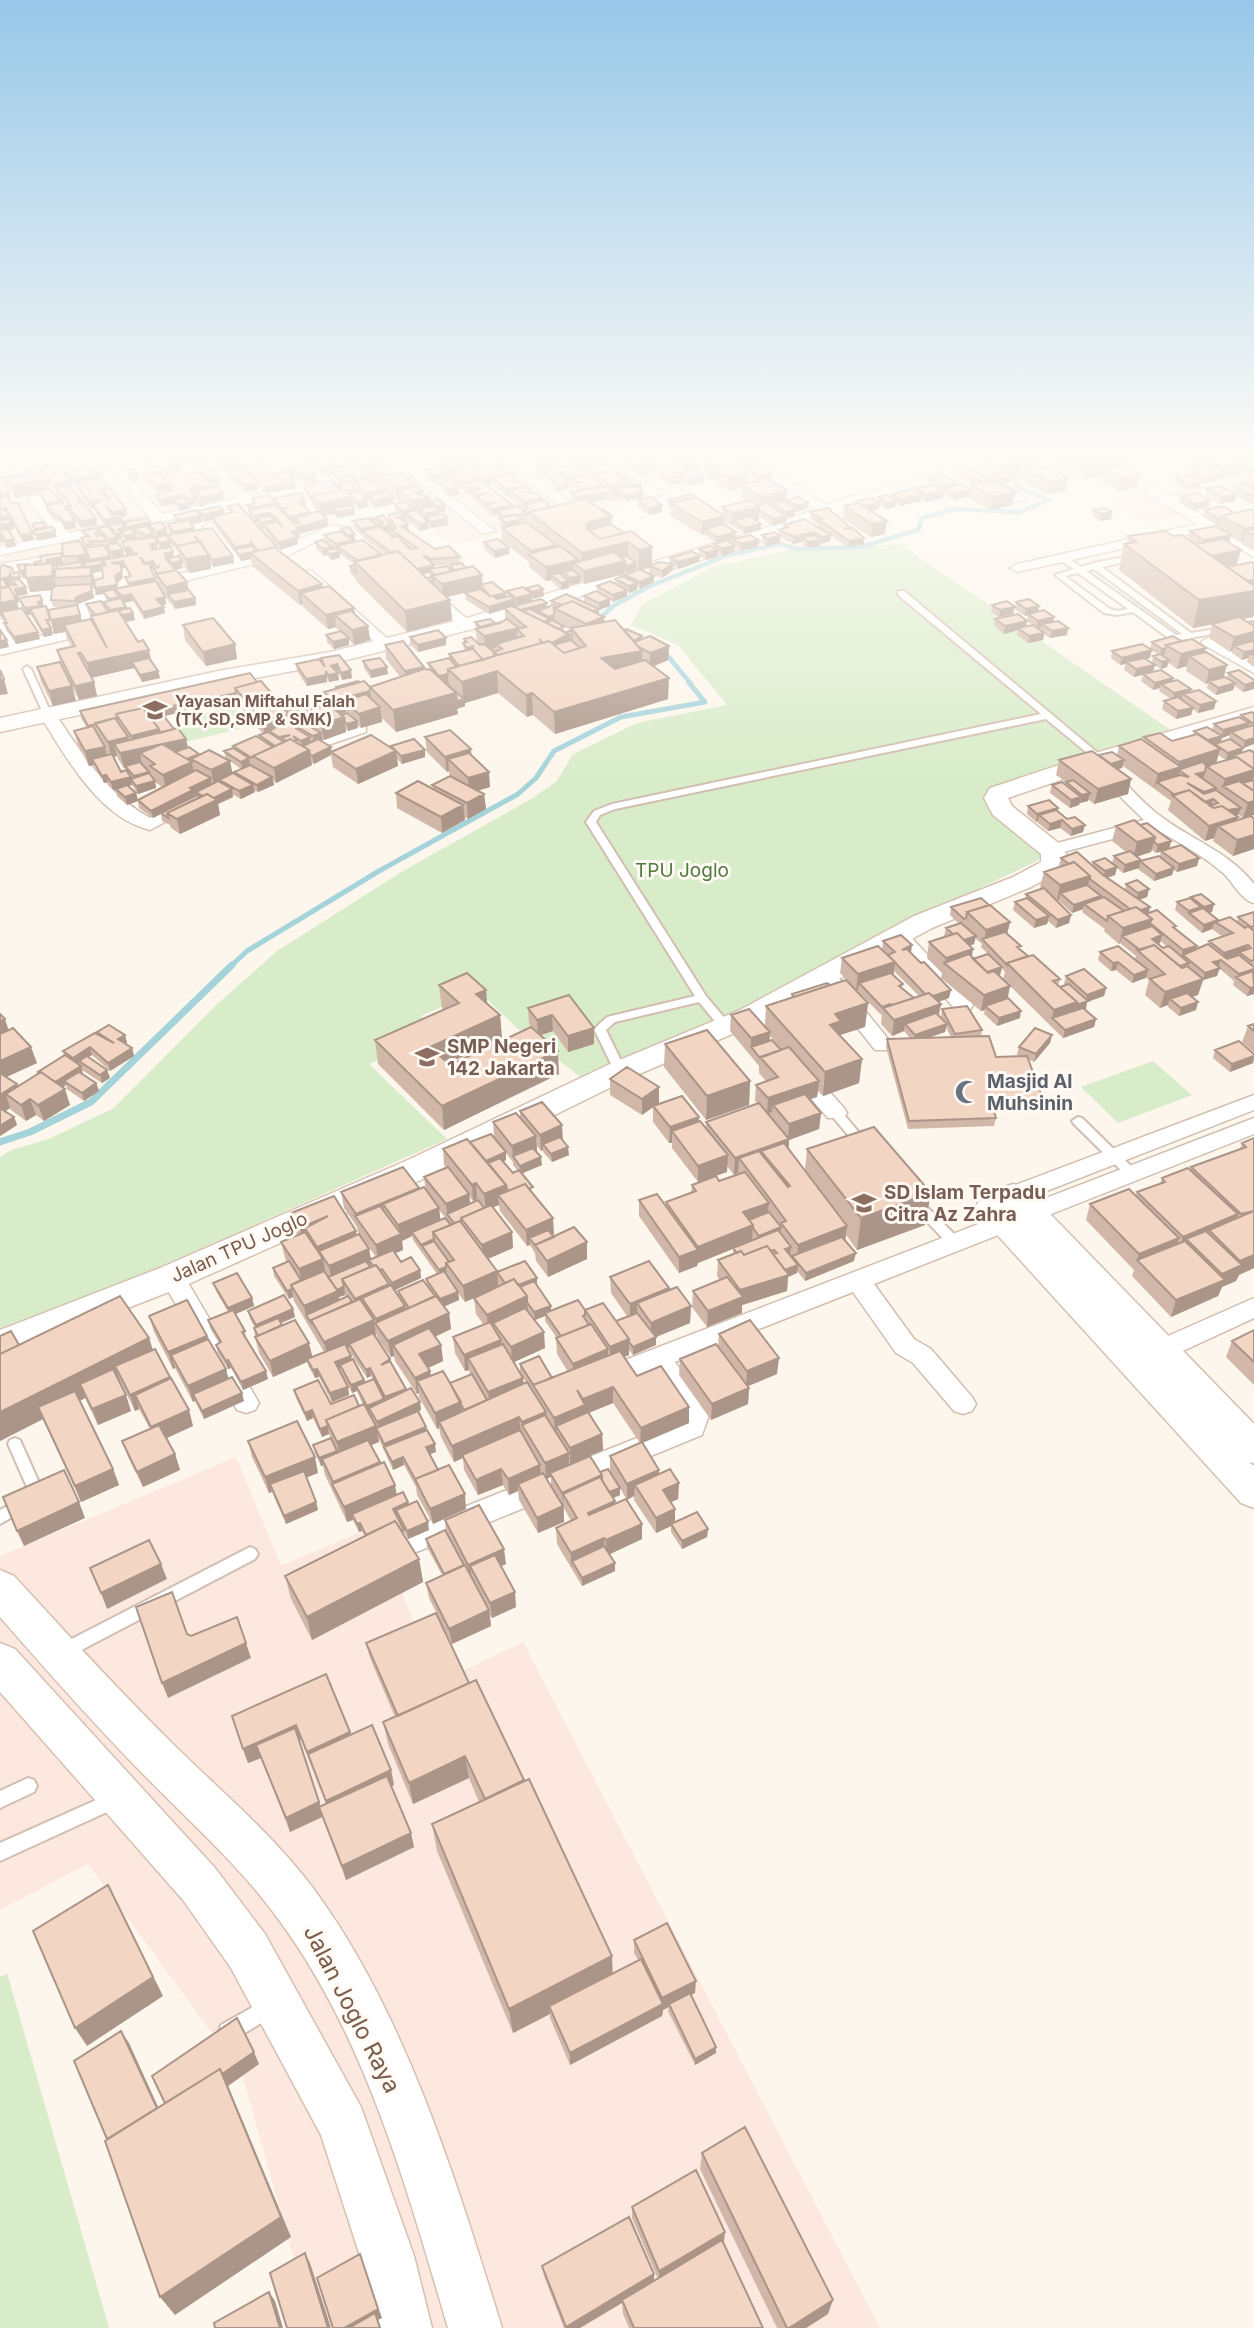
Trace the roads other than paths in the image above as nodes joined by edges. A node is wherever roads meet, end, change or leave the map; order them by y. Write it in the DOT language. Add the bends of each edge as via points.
graph roads {
  1 [pos="18,568"];
  2 [pos="226,568"];
  3 [pos="655,568"];
  4 [pos="1083,568"];
  5 [pos="1098,568"];
  6 [pos="1077,569"];
  7 [pos="312,574"];
  8 [pos="421,584"];
  9 [pos="901,593"];
  10 [pos="80,609"];
  11 [pos="1134,610"];
  12 [pos="0,624"];
  13 [pos="466,625"];
  14 [pos="1254,625"];
  15 [pos="1191,637"];
  16 [pos="1209,642"];
  17 [pos="386,645"];
  18 [pos="16,647"];
  19 [pos="0,650"];
  20 [pos="1254,668"];
  21 [pos="27,669"];
  22 [pos="55,714"];
  23 [pos="1046,716"];
  24 [pos="1253,716"];
  25 [pos="0,725"];
  26 [pos="360,729"];
  27 [pos="74,732"];
  28 [pos="1097,760"];
  29 [pos="271,761"];
  30 [pos="198,799"];
  31 [pos="1156,822"];
  32 [pos="1052,850"];
  33 [pos="1254,897"];
  34 [pos="899,936"];
  35 [pos="826,975"];
  36 [pos="702,998"];
  37 [pos="963,1005"];
  38 [pos="738,1021"];
  39 [pos="882,1045"];
  40 [pos="620,1071"];
  41 [pos="1254,1102"];
  42 [pos="836,1113"];
  43 [pos="1078,1121"];
  44 [pos="1254,1126"];
  45 [pos="871,1154"];
  46 [pos="1115,1157"];
  47 [pos="1132,1174"];
  48 [pos="906,1194"];
  49 [pos="1017,1211"];
  50 [pos="954,1242"];
  51 [pos="172,1277"];
  52 [pos="857,1279"];
  53 [pos="1254,1307"];
  54 [pos="0,1344"];
  55 [pos="1161,1350"];
  56 [pos="658,1358"];
  57 [pos="629,1369"];
  58 [pos="246,1403"];
  59 [pos="962,1404"];
  60 [pos="15,1444"];
  61 [pos="1254,1448"];
  62 [pos="1254,1492"];
  63 [pos="0,1518"];
  64 [pos="409,1542"];
  65 [pos="250,1554"];
  66 [pos="0,1588"];
  67 [pos="58,1654"];
  68 [pos="0,1662"];
  69 [pos="29,1786"];
  70 [pos="120,1797"];
  71 [pos="0,1800"];
  72 [pos="0,1852"];
  73 [pos="278,2003"];
  74 [pos="212,2041"];
  75 [pos="405,2328"];
  76 [pos="475,2328"];
  1 -- 10 [label="street" via="28,592 51,594 49,612"];
  2 -- 10 [label="street" via="102,597"];
  3 -- 13 [label="main road"];
  4 -- 6 [label="lane"];
  5 -- 15 [label="lane"];
  6 -- 11 [label="lane"];
  6 -- 11 [label="lane" via="1059,575 1107,611"];
  7 -- 17 [label="street"];
  8 -- 13 [label="street"];
  9 -- 23 [label="lane"];
  10 -- 18 [label="street" via="86,630"];
  11 -- 15 [label="lane" via="1170,636"];
  12 -- 18 [label="street"];
  13 -- 17 [label="main road"];
  14 -- 15 [label="lane"];
  16 -- 20 [label="street"];
  17 -- 22 [label="main road"];
  18 -- 19 [label="street"];
  21 -- 22 [label="lane"];
  22 -- 25 [label="main road"];
  22 -- 27 [label="street"];
  22 -- 30 [label="street" via="79,762 127,812 151,825"];
  23 -- 28 [label="lane"];
  23 -- 36 [label="lane" via="597,813 591,822"];
  24 -- 28 [label="main road" via="1190,743"];
  26 -- 29 [label="street"];
  28 -- 31 [label="street"];
  28 -- 32 [label="main road" via="999,793 996,798 1002,810"];
  31 -- 32 [label="street"];
  31 -- 33 [label="street" via="1240,875"];
  32 -- 34 [label="main road, Jalan TPU Joglo" via="1056,859 1050,867"];
  34 -- 35 [label="main road, Jalan TPU Joglo"];
  34 -- 37 [label="street"];
  35 -- 38 [label="main road, Jalan TPU Joglo"];
  35 -- 39 [label="street"];
  36 -- 38 [label="lane"];
  36 -- 40 [label="lane" via="605,1022 600,1028"];
  38 -- 40 [label="main road, Jalan TPU Joglo"];
  38 -- 42 [label="street"];
  40 -- 51 [label="main road, Jalan TPU Joglo" via="421,1167"];
  41 -- 46 [label="street"];
  42 -- 45 [label="lane"];
  43 -- 46 [label="lane"];
  44 -- 47 [label="street"];
  46 -- 47 [label="lane"];
  46 -- 49 [label="street"];
  47 -- 49 [label="street"];
  48 -- 50 [label="lane"];
  49 -- 50 [label="street"];
  49 -- 55 [label="main road"];
  49 -- 62 [label="main road"];
  50 -- 52 [label="street"];
  51 -- 54 [label="main road, Jalan TPU Joglo"];
  51 -- 58 [label="street"];
  52 -- 56 [label="street"];
  52 -- 59 [label="street" via="905,1346 922,1356"];
  53 -- 55 [label="street"];
  55 -- 61 [label="main road"];
  56 -- 57 [label="street"];
  56 -- 64 [label="street" via="697,1412 694,1427"];
  60 -- 63 [label="lane" via="34,1487 27,1502"];
  65 -- 67 [label="lane"];
  66 -- 67 [label="main road, Jalan Joglo Raya"];
  67 -- 76 [label="main road, Jalan Joglo Raya" via="248,1846 311,1925 402,2108 443,2220"];
  68 -- 70 [label="main road"];
  69 -- 71 [label="lane"];
  70 -- 72 [label="lane"];
  70 -- 73 [label="main road" via="199,1884 248,1951"];
  73 -- 74 [label="lane"];
  73 -- 75 [label="main road" via="342,2125 387,2256"];
}
